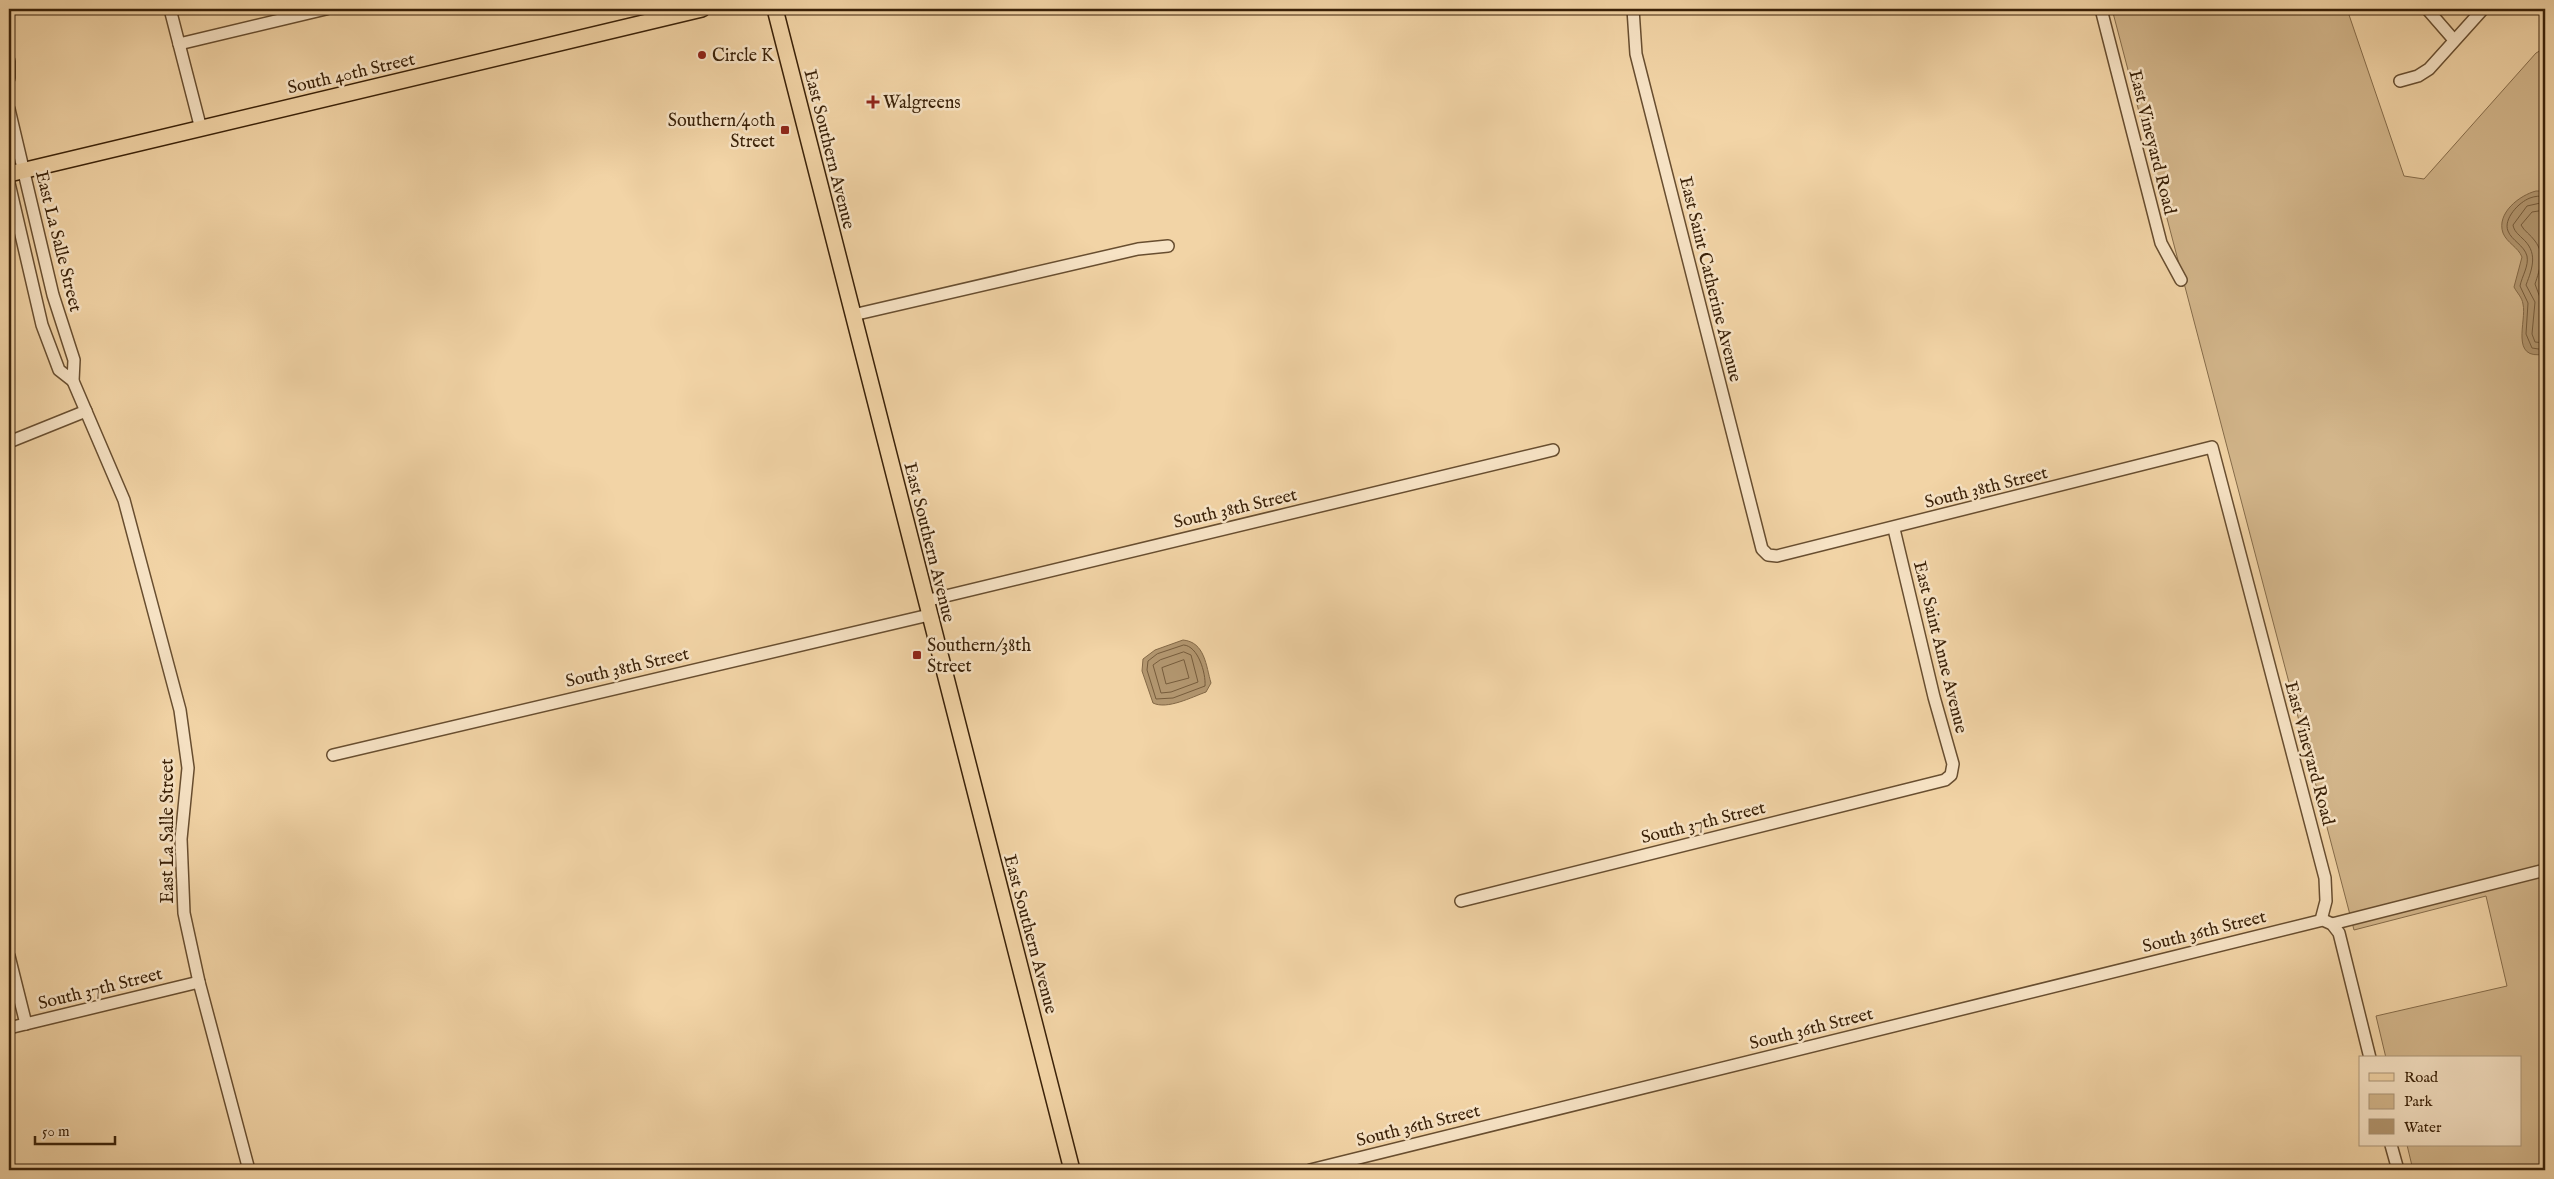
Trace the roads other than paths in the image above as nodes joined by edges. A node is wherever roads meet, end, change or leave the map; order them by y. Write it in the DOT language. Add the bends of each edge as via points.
graph roads {
  1 [pos="170,9"];
  2 [pos="326,9"];
  3 [pos="702,9"];
  4 [pos="775,9"];
  5 [pos="1633,9"];
  6 [pos="2102,9"];
  7 [pos="2426,9"];
  8 [pos="2483,9"];
  9 [pos="312,10"];
  10 [pos="2454,40"];
  11 [pos="179,44"];
  12 [pos="9,61"];
  13 [pos="9,78"];
  14 [pos="2400,81"];
  15 [pos="9,112"];
  16 [pos="201,129"];
  17 [pos="16,172"];
  18 [pos="9,183"];
  19 [pos="1168,246"];
  20 [pos="2181,280"];
  21 [pos="853,315"];
  22 [pos="73,381"];
  23 [pos="86,411"];
  24 [pos="9,442"];
  25 [pos="2212,447"];
  26 [pos="1553,450"];
  27 [pos="1894,528"];
  28 [pos="1768,555"];
  29 [pos="927,608"];
  30 [pos="333,755"];
  31 [pos="1951,775"];
  32 [pos="2545,870"];
  33 [pos="1461,901"];
  34 [pos="2326,922"];
  35 [pos="9,956"];
  36 [pos="199,982"];
  37 [pos="26,1024"];
  38 [pos="9,1028"];
  39 [pos="2370,1056"];
  40 [pos="2391,1146"];
  41 [pos="249,1170"];
  42 [pos="1072,1170"];
  43 [pos="1310,1170"];
  44 [pos="2398,1170"];
  1 -- 11 [label="street"];
  2 -- 9 [label="street"];
  3 -- 16 [label="main road, South 40th Street"];
  4 -- 21 [label="main road, East Southern Avenue"];
  5 -- 28 [label="street, East Saint Catherine Avenue" via="1636,54 1644,89 1762,549"];
  6 -- 20 [label="street, East Vineyard Road" via="2161,243"];
  7 -- 10 [label="street"];
  8 -- 10 [label="street"];
  9 -- 11 [label="street"];
  10 -- 14 [label="street" via="2429,69"];
  11 -- 16 [label="street"];
  12 -- 13 [label="street"];
  15 -- 17 [label="street, East La Salle Street"];
  16 -- 17 [label="main road, South 40th Street"];
  17 -- 22 [label="street, East La Salle Street" via="74,360"];
  18 -- 22 [label="street, East La Salle Street" via="42,325 59,370"];
  19 -- 21 [label="street" via="1138,249"];
  21 -- 29 [label="main road, East Southern Avenue"];
  22 -- 23 [label="street, East La Salle Street"];
  23 -- 24 [label="street"];
  23 -- 36 [label="street, East La Salle Street" via="124,500 180,710 188,768 181,838 184,913"];
  25 -- 27 [label="street, South 38th Street"];
  25 -- 34 [label="street, East Vineyard Road" via="2324,878"];
  26 -- 29 [label="street, South 38th Street"];
  27 -- 28 [label="street, South 38th Street" via="1777,556"];
  27 -- 31 [label="street, East Saint Anne Avenue" via="1953,764"];
  29 -- 30 [label="street, South 38th Street"];
  29 -- 42 [label="main road, East Southern Avenue"];
  31 -- 33 [label="street, South 37th Street" via="1945,780"];
  32 -- 34 [label="street, South 36th Street"];
  34 -- 39 [label="street" via="2340,938"];
  34 -- 43 [label="street, South 36th Street"];
  35 -- 37 [label="street"];
  36 -- 37 [label="street, South 37th Street"];
  36 -- 41 [label="street, East La Salle Street"];
  37 -- 38 [label="street, South 37th Street"];
  40 -- 44 [label="street"];
}
